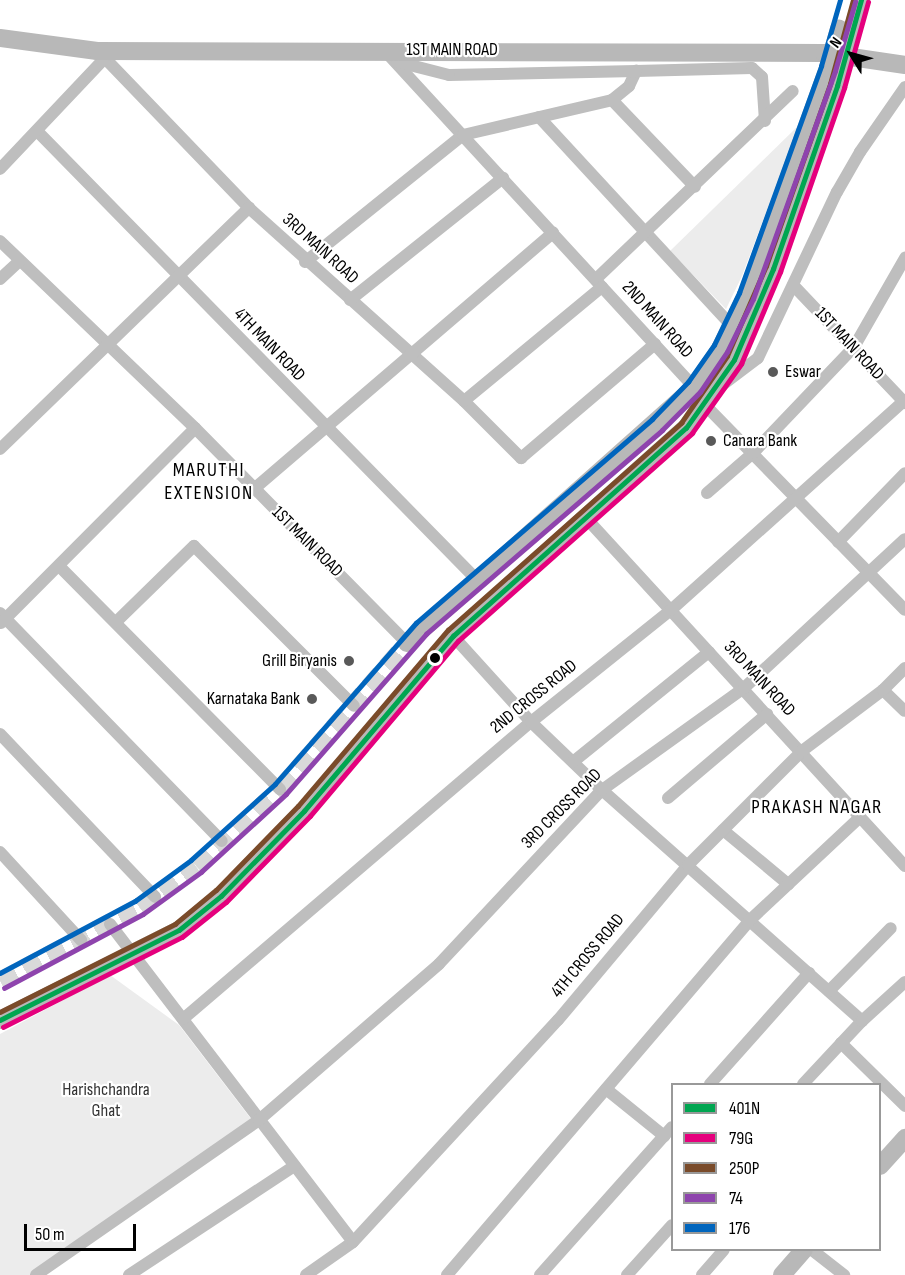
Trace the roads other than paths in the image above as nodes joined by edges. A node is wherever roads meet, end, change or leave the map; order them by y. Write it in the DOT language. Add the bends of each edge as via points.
graph roads {
  1 [pos="848,0"];
  2 [pos="861,0"];
  3 [pos="0,38"];
  4 [pos="102,54"];
  5 [pos="390,56"];
  6 [pos="905,65"];
  7 [pos="834,70"];
  8 [pos="636,71"];
  9 [pos="905,87"];
  10 [pos="793,91"];
  11 [pos="612,100"];
  12 [pos="539,117"];
  13 [pos="765,122"];
  14 [pos="38,132"];
  15 [pos="463,135"];
  16 [pos="0,169"];
  17 [pos="503,178"];
  18 [pos="695,187"];
  19 [pos="249,208"];
  20 [pos="553,233"];
  21 [pos="646,233"];
  22 [pos="0,241"];
  23 [pos="905,258"];
  24 [pos="19,261"];
  25 [pos="305,262"];
  26 [pos="0,279"];
  27 [pos="179,279"];
  28 [pos="599,283"];
  29 [pos="793,285"];
  30 [pos="350,300"];
  31 [pos="731,325"];
  32 [pos="106,342"];
  33 [pos="655,344"];
  34 [pos="854,347"];
  35 [pos="410,352"];
  36 [pos="694,387"];
  37 [pos="716,390"];
  38 [pos="464,401"];
  39 [pos="904,402"];
  40 [pos="705,405"];
  41 [pos="195,428"];
  42 [pos="325,428"];
  43 [pos="0,449"];
  44 [pos="753,453"];
  45 [pos="905,472"];
  46 [pos="254,489"];
  47 [pos="707,493"];
  48 [pos="800,498"];
  49 [pos="586,518"];
  50 [pos="905,539"];
  51 [pos="838,542"];
  52 [pos="60,567"];
  53 [pos="868,575"];
  54 [pos="477,580"];
  55 [pos="671,610"];
  56 [pos="905,610"];
  57 [pos="2,618"];
  58 [pos="116,622"];
  59 [pos="453,636"];
  60 [pos="407,643"];
  61 [pos="709,652"];
  62 [pos="905,668"];
  63 [pos="744,688"];
  64 [pos="883,690"];
  65 [pos="354,706"];
  66 [pos="905,711"];
  67 [pos="767,714"];
  68 [pos="531,722"];
  69 [pos="0,734"];
  70 [pos="802,751"];
  71 [pos="573,762"];
  72 [pos="280,789"];
  73 [pos="602,790"];
  74 [pos="668,798"];
  75 [pos="859,818"];
  76 [pos="723,830"];
  77 [pos="222,840"];
  78 [pos="0,852"];
  79 [pos="688,865"];
  80 [pos="905,866"];
  81 [pos="788,885"];
  82 [pos="155,897"];
  83 [pos="748,922"];
  84 [pos="110,924"];
  85 [pos="891,928"];
  86 [pos="81,940"];
  87 [pos="133,955"];
  88 [pos="809,973"];
  89 [pos="904,986"];
  90 [pos="829,992"];
  91 [pos="183,1019"];
  92 [pos="0,1020"];
  93 [pos="862,1021"];
  94 [pos="841,1043"];
  95 [pos="876,1082"];
  96 [pos="711,1083"];
  97 [pos="804,1083"];
  98 [pos="881,1086"];
  99 [pos="606,1089"];
  100 [pos="905,1106"];
  101 [pos="259,1120"];
  102 [pos="668,1132"];
  103 [pos="905,1138"];
  104 [pos="881,1164"];
  105 [pos="294,1166"];
  106 [pos="671,1226"];
  107 [pos="353,1242"];
  108 [pos="723,1251"];
  109 [pos="803,1251"];
  110 [pos="813,1251"];
  111 [pos="36,1275"];
  112 [pos="129,1275"];
  113 [pos="306,1275"];
  114 [pos="447,1275"];
  115 [pos="540,1275"];
  116 [pos="627,1275"];
  117 [pos="702,1275"];
  118 [pos="783,1275"];
  119 [pos="844,1275"];
  1 -- 7 [label="main road, bridge"];
  2 -- 7 [label="main road, bridge"];
  3 -- 4 [label="main road, 1ST MAIN ROAD"];
  4 -- 5 [label="main road, 1ST MAIN ROAD"];
  4 -- 14 [label="street"];
  4 -- 19 [label="street, 3RD MAIN ROAD"];
  5 -- 6 [label="main road, 1ST MAIN ROAD" via="824,53"];
  5 -- 8 [label="street" via="449,75"];
  5 -- 15 [label="street, 2ND MAIN ROAD"];
  7 -- 31 [label="main road"];
  7 -- 37 [label="main road" via="772,269 734,360"];
  8 -- 11 [label="street" via="629,86"];
  8 -- 13 [label="street" via="752,68 762,77"];
  9 -- 29 [label="street" via="860,152"];
  10 -- 13 [label="street"];
  11 -- 12 [label="street"];
  11 -- 18 [label="street"];
  12 -- 15 [label="street"];
  12 -- 21 [label="street"];
  13 -- 18 [label="street"];
  14 -- 16 [label="street"];
  14 -- 27 [label="street, 4TH MAIN ROAD"];
  15 -- 17 [label="street, 2ND MAIN ROAD"];
  15 -- 25 [label="street"];
  17 -- 20 [label="street, 2ND MAIN ROAD"];
  17 -- 30 [label="street"];
  18 -- 21 [label="street"];
  19 -- 25 [label="street, 3RD MAIN ROAD"];
  19 -- 27 [label="street"];
  20 -- 28 [label="street, 2ND MAIN ROAD"];
  20 -- 35 [label="street"];
  21 -- 28 [label="street"];
  21 -- 31 [label="street"];
  22 -- 24 [label="street, 1ST MAIN ROAD"];
  23 -- 34 [label="street"];
  24 -- 26 [label="street"];
  24 -- 32 [label="street, 1ST MAIN ROAD"];
  25 -- 30 [label="street, 3RD MAIN ROAD"];
  27 -- 32 [label="street"];
  27 -- 42 [label="street, 4TH MAIN ROAD"];
  28 -- 33 [label="street, 2ND MAIN ROAD"];
  28 -- 38 [label="street"];
  29 -- 34 [label="street, 1ST MAIN ROAD"];
  29 -- 37 [label="street" via="758,358"];
  30 -- 35 [label="street, 3RD MAIN ROAD"];
  31 -- 36 [label="main road"];
  32 -- 41 [label="street, 1ST MAIN ROAD"];
  32 -- 43 [label="street"];
  33 -- 36 [label="street, 2ND MAIN ROAD"];
  33 -- 38 [label="street, 3RD MAIN ROAD" via="520,458"];
  34 -- 39 [label="street, 1ST MAIN ROAD"];
  34 -- 44 [label="street"];
  35 -- 38 [label="street, 3RD MAIN ROAD"];
  35 -- 42 [label="street"];
  36 -- 40 [label="street, 2ND MAIN ROAD"];
  36 -- 54 [label="main road" via="648,432"];
  37 -- 40 [label="main road"];
  39 -- 48 [label="street, 2ND CROSS ROAD"];
  40 -- 44 [label="street, 2ND MAIN ROAD"];
  40 -- 49 [label="main road" via="686,428"];
  41 -- 46 [label="street, 1ST MAIN ROAD"];
  41 -- 52 [label="street"];
  42 -- 46 [label="street"];
  42 -- 54 [label="street, 4TH MAIN ROAD"];
  44 -- 47 [label="street"];
  44 -- 48 [label="street, 2ND MAIN ROAD"];
  45 -- 51 [label="street"];
  46 -- 60 [label="street, 1ST MAIN ROAD"];
  48 -- 51 [label="street, 2ND MAIN ROAD"];
  48 -- 55 [label="street, 2ND CROSS ROAD"];
  49 -- 55 [label="street, 3RD MAIN ROAD"];
  49 -- 59 [label="main road"];
  50 -- 53 [label="street, 3RD CROSS ROAD"];
  51 -- 53 [label="street, 2ND MAIN ROAD"];
  52 -- 57 [label="street"];
  52 -- 58 [label="street"];
  53 -- 56 [label="street, 2ND MAIN ROAD"];
  53 -- 63 [label="street, 3RD CROSS ROAD"];
  54 -- 60 [label="main road"];
  55 -- 61 [label="street, 3RD MAIN ROAD"];
  55 -- 68 [label="street, 2ND CROSS ROAD"];
  57 -- 77 [label="street"];
  58 -- 65 [label="street" via="194,546"];
  58 -- 72 [label="street"];
  59 -- 68 [label="street"];
  59 -- 87 [label="main road" via="250,868 179,930"];
  61 -- 63 [label="street, 3RD MAIN ROAD"];
  61 -- 71 [label="street"];
  62 -- 64 [label="street, 4TH CROSS ROAD"];
  63 -- 67 [label="street, 3RD MAIN ROAD"];
  63 -- 73 [label="street, 3RD CROSS ROAD"];
  64 -- 66 [label="street"];
  64 -- 70 [label="street, 4TH CROSS ROAD"];
  67 -- 70 [label="street, 3RD MAIN ROAD"];
  67 -- 74 [label="street"];
  68 -- 71 [label="street"];
  68 -- 91 [label="street, 2ND CROSS ROAD"];
  69 -- 82 [label="street"];
  70 -- 75 [label="street, 3RD MAIN ROAD"];
  70 -- 76 [label="street, 4TH CROSS ROAD"];
  71 -- 73 [label="street"];
  73 -- 79 [label="street"];
  73 -- 101 [label="street, 3RD CROSS ROAD" via="439,964"];
  75 -- 80 [label="street, 3RD MAIN ROAD"];
  75 -- 81 [label="street"];
  76 -- 79 [label="street, 4TH CROSS ROAD"];
  76 -- 81 [label="street"];
  78 -- 86 [label="street"];
  79 -- 83 [label="street"];
  79 -- 107 [label="street, 4TH CROSS ROAD" via="558,1020"];
  81 -- 83 [label="street"];
  83 -- 88 [label="street"];
  83 -- 99 [label="street"];
  84 -- 87 [label="street"];
  85 -- 90 [label="street"];
  87 -- 91 [label="street"];
  87 -- 92 [label="main road"];
  88 -- 90 [label="street"];
  88 -- 96 [label="street"];
  89 -- 93 [label="street"];
  90 -- 93 [label="street"];
  91 -- 101 [label="street"];
  93 -- 94 [label="street"];
  94 -- 95 [label="street"];
  94 -- 97 [label="street"];
  98 -- 100 [label="street"];
  99 -- 102 [label="street"];
  99 -- 114 [label="street"];
  101 -- 105 [label="street"];
  101 -- 111 [label="street, 3RD CROSS ROAD"];
  102 -- 115 [label="street"];
  103 -- 104 [label="main road"];
  105 -- 107 [label="street"];
  105 -- 112 [label="street"];
  106 -- 116 [label="street"];
  107 -- 113 [label="street, 4TH CROSS ROAD"];
  108 -- 117 [label="street"];
  109 -- 118 [label="main road"];
  110 -- 119 [label="street"];
}
